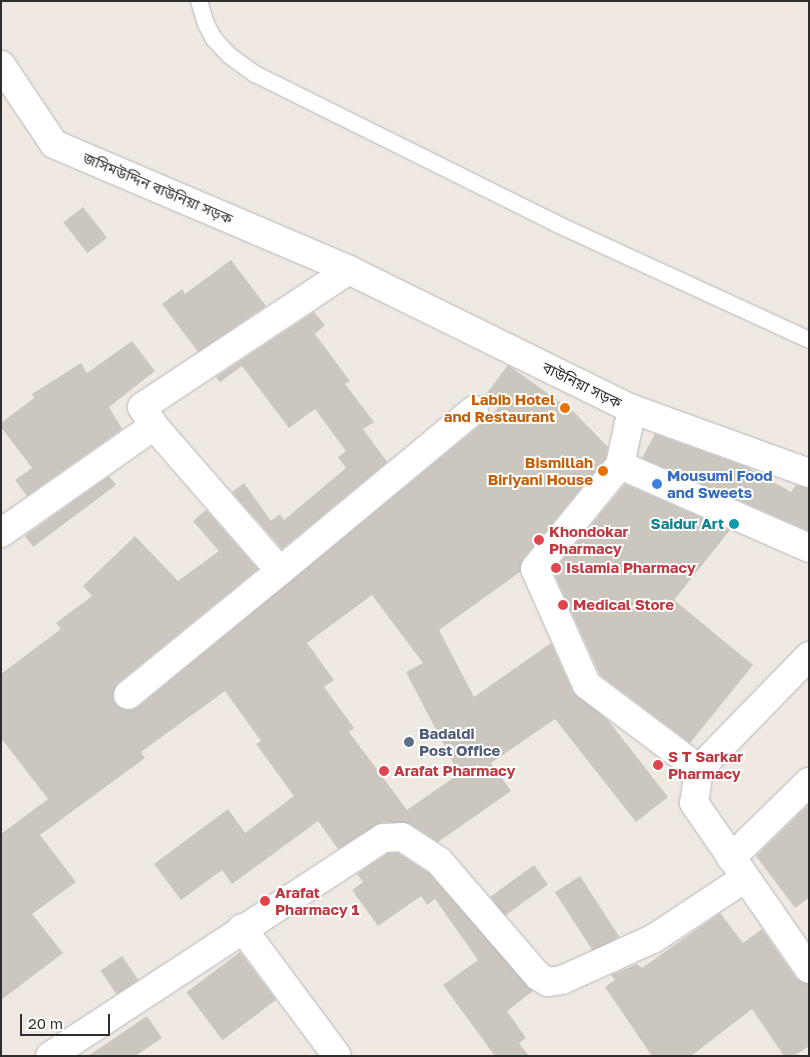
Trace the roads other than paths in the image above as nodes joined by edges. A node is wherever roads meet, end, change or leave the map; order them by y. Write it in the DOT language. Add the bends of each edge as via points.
graph roads {
  1 [pos="200,1"];
  2 [pos="1,65"];
  3 [pos="349,270"];
  4 [pos="809,340"];
  5 [pos="632,409"];
  6 [pos="474,410"];
  7 [pos="154,426"];
  8 [pos="620,465"];
  9 [pos="809,473"];
  10 [pos="1,533"];
  11 [pos="809,548"];
  12 [pos="280,571"];
  13 [pos="809,656"];
  14 [pos="128,695"];
  15 [pos="699,769"];
  16 [pos="809,782"];
  17 [pos="738,868"];
  18 [pos="242,928"];
  19 [pos="809,969"];
  20 [pos="50,1056"];
  21 [pos="337,1056"];
  1 -- 4 [label="lane" via="214,39 230,56 255,74 557,224"];
  2 -- 3 [label="street, জসিমউদ্দিন বাউনিয়া সড়ক" via="54,144"];
  3 -- 5 [label="street, বাউনিয়া সড়ক"];
  3 -- 7 [label="street" via="142,408"];
  5 -- 8 [label="street, বাউনিয়া সড়ক"];
  5 -- 9 [label="street"];
  6 -- 12 [label="street"];
  7 -- 10 [label="street"];
  7 -- 12 [label="street"];
  8 -- 11 [label="street"];
  8 -- 15 [label="street" via="535,569 587,685"];
  12 -- 14 [label="street"];
  13 -- 15 [label="street"];
  15 -- 17 [label="street" via="694,803"];
  16 -- 17 [label="street"];
  17 -- 18 [label="street" via="653,939 562,980 548,982 538,976 439,860 402,837 383,838"];
  17 -- 19 [label="street"];
  18 -- 20 [label="street"];
  18 -- 21 [label="street"];
}
